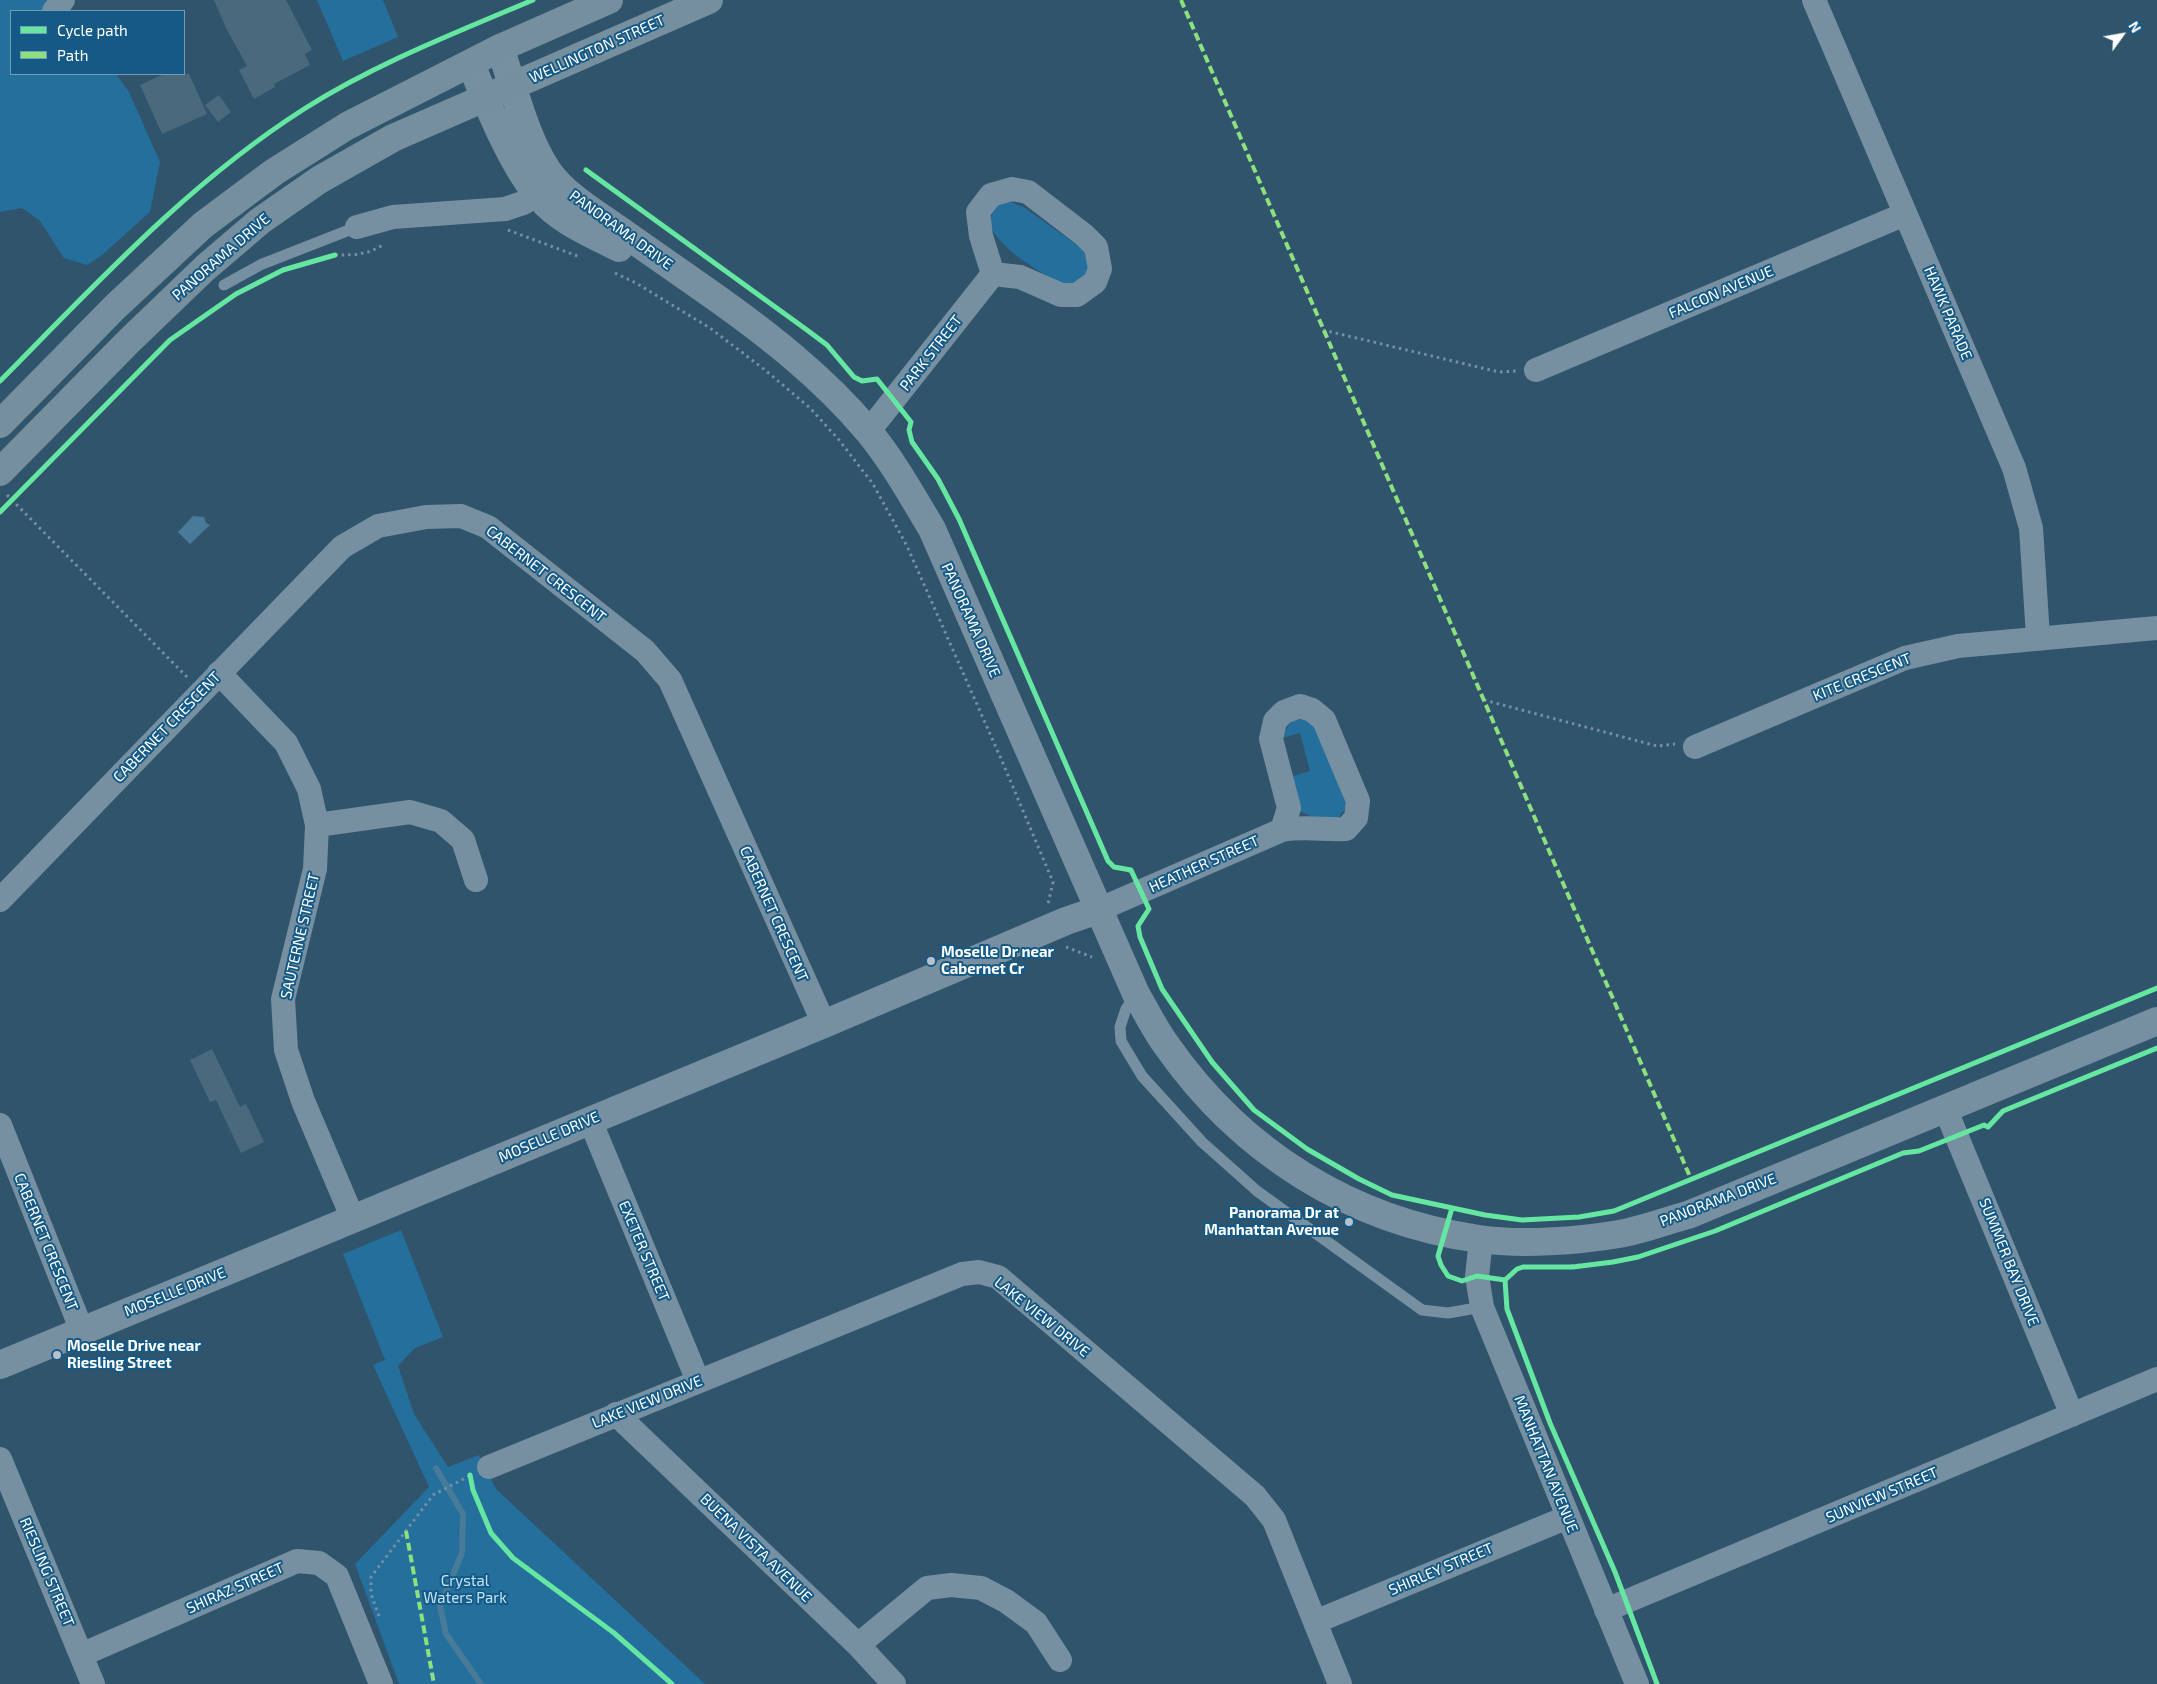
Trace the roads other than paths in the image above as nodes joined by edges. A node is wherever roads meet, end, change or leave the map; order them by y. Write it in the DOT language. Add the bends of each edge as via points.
graph roads {
  1 [pos="63,0"];
  2 [pos="609,0"];
  3 [pos="709,0"];
  4 [pos="1814,0"];
  5 [pos="55,10"];
  6 [pos="500,48"];
  7 [pos="471,64"];
  8 [pos="513,86"];
  9 [pos="484,98"];
  10 [pos="537,195"];
  11 [pos="1906,214"];
  12 [pos="357,227"];
  13 [pos="992,274"];
  14 [pos="224,285"];
  15 [pos="724,303"];
  16 [pos="1536,370"];
  17 [pos="0,424"];
  18 [pos="868,432"];
  19 [pos="3,483"];
  20 [pos="2157,628"];
  21 [pos="2038,637"];
  22 [pos="220,674"];
  23 [pos="1695,747"];
  24 [pos="317,825"];
  25 [pos="1282,830"];
  26 [pos="476,880"];
  27 [pos="0,900"];
  28 [pos="1098,910"];
  29 [pos="1136,994"];
  30 [pos="2157,1020"];
  31 [pos="824,1024"];
  32 [pos="1945,1108"];
  33 [pos="590,1120"];
  34 [pos="0,1125"];
  35 [pos="353,1219"];
  36 [pos="1481,1240"];
  37 [pos="1482,1307"];
  38 [pos="82,1331"];
  39 [pos="0,1365"];
  40 [pos="2157,1379"];
  41 [pos="698,1381"];
  42 [pos="616,1414"];
  43 [pos="2072,1415"];
  44 [pos="0,1459"];
  45 [pos="480,1471"];
  46 [pos="1568,1517"];
  47 [pos="1606,1610"];
  48 [pos="1315,1622"];
  49 [pos="858,1645"];
  50 [pos="81,1655"];
  51 [pos="1060,1660"];
  52 [pos="93,1684"];
  53 [pos="381,1684"];
  54 [pos="894,1684"];
  55 [pos="1340,1684"];
  56 [pos="1636,1684"];
  1 -- 5 [label="street"];
  2 -- 6 [label="main road"];
  3 -- 8 [label="main road, WELLINGTON STREET"];
  4 -- 11 [label="street, HAWK PARADE"];
  6 -- 7 [label="main road"];
  6 -- 8 [label="street, PANORAMA DRIVE"];
  7 -- 9 [label="street, PANORAMA DRIVE"];
  7 -- 17 [label="main road" via="348,126 274,172 203,225 115,307"];
  8 -- 9 [label="main road, PANORAMA DRIVE"];
  8 -- 15 [label="street, PANORAMA DRIVE" via="540,158 562,187"];
  9 -- 10 [label="street, PANORAMA DRIVE" via="521,172"];
  9 -- 19 [label="main road, PANORAMA DRIVE" via="393,138 319,180 260,221 129,341"];
  10 -- 12 [label="street, PANORAMA DRIVE" via="505,209 393,218"];
  10 -- 15 [label="street, PANORAMA DRIVE" via="557,214"];
  11 -- 16 [label="street, FALCON AVENUE"];
  11 -- 21 [label="street, HAWK PARADE" via="2014,468 2031,528"];
  12 -- 14 [label="lane, PANORAMA DRIVE" via="262,264"];
  13 -- 13 [label="street" via="978,212 991,195 1012,189 1028,192 1084,235 1096,247 1100,269 1095,282 1077,295 1061,295 1020,278"];
  13 -- 18 [label="street, PARK STREET"];
  15 -- 18 [label="street, PANORAMA DRIVE" via="831,390"];
  18 -- 28 [label="street, PANORAMA DRIVE" via="903,480 932,529"];
  20 -- 21 [label="street, KITE CRESCENT"];
  21 -- 23 [label="street, KITE CRESCENT" via="1958,646 1905,658"];
  22 -- 24 [label="street, SAUTERNE STREET" via="286,743 309,789"];
  22 -- 27 [label="street, CABERNET CRESCENT"];
  22 -- 31 [label="street, CABERNET CRESCENT" via="342,547 378,526 426,517 461,516 488,527 645,651 670,680"];
  24 -- 26 [label="street" via="410,812 441,821 463,840"];
  24 -- 35 [label="street, SAUTERNE STREET" via="315,869 283,999 286,1050 303,1102"];
  25 -- 25 [label="street, HEATHER STREET" via="1289,808 1271,739 1274,721 1284,712 1300,706 1312,710 1324,720 1358,801 1356,818 1346,829 1298,827"];
  25 -- 28 [label="street, HEATHER STREET"];
  28 -- 29 [label="street, PANORAMA DRIVE"];
  28 -- 31 [label="street, MOSELLE DRIVE"];
  29 -- 36 [label="street, PANORAMA DRIVE" via="1166,1046 1204,1093 1233,1123 1284,1164 1348,1202 1388,1218 1417,1228"];
  29 -- 37 [label="lane" via="1120,1027 1121,1041 1142,1076 1209,1148 1257,1191 1422,1310 1448,1313"];
  30 -- 32 [label="street, PANORAMA DRIVE"];
  31 -- 33 [label="street, MOSELLE DRIVE"];
  32 -- 36 [label="street, PANORAMA DRIVE" via="1688,1214 1619,1234 1540,1242"];
  32 -- 43 [label="street, SUMMER BAY DRIVE"];
  33 -- 35 [label="street, MOSELLE DRIVE"];
  33 -- 41 [label="street, EXETER STREET"];
  34 -- 38 [label="street, CABERNET CRESCENT"];
  35 -- 38 [label="street, MOSELLE DRIVE"];
  36 -- 37 [label="street, MANHATTAN AVENUE" via="1478,1276"];
  37 -- 46 [label="street, MANHATTAN AVENUE"];
  38 -- 39 [label="street, MOSELLE DRIVE"];
  40 -- 43 [label="street, SUNVIEW STREET"];
  41 -- 42 [label="street, LAKE VIEW DRIVE"];
  41 -- 48 [label="street, LAKE VIEW DRIVE" via="962,1274 979,1272 998,1277 1255,1496 1274,1520"];
  42 -- 45 [label="street, LAKE VIEW DRIVE"];
  42 -- 49 [label="street, BUENA VISTA AVENUE"];
  43 -- 47 [label="street, SUNVIEW STREET"];
  44 -- 50 [label="street, RIESLING STREET"];
  46 -- 47 [label="street, MANHATTAN AVENUE"];
  46 -- 48 [label="street, SHIRLEY STREET"];
  47 -- 56 [label="street, MANHATTAN AVENUE"];
  48 -- 55 [label="street, LAKE VIEW DRIVE"];
  49 -- 51 [label="street" via="927,1588 951,1585 981,1588 1006,1601 1036,1623"];
  49 -- 54 [label="street, BUENA VISTA AVENUE"];
  50 -- 52 [label="street, RIESLING STREET"];
  50 -- 53 [label="street, SHIRAZ STREET" via="296,1561 319,1563 336,1576"];
}
